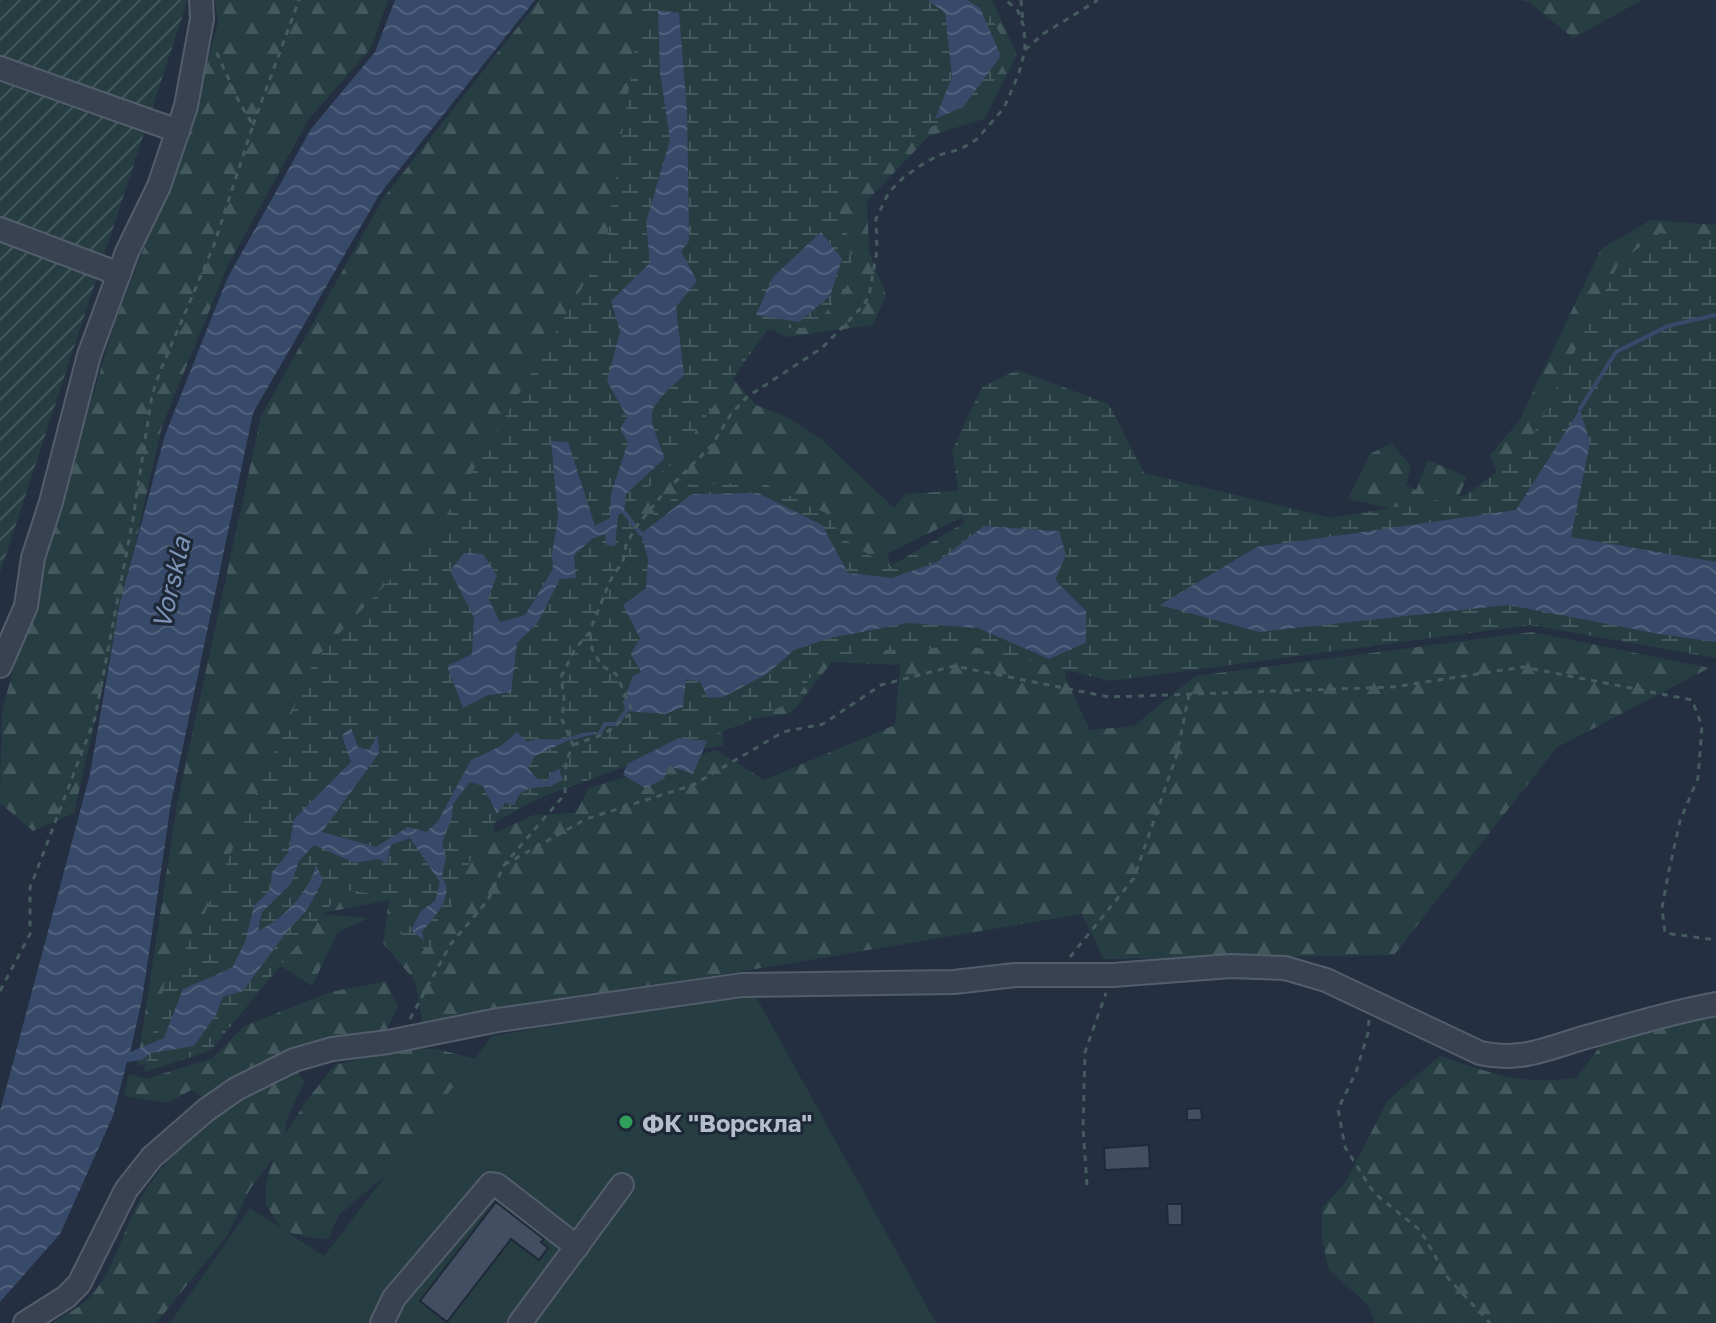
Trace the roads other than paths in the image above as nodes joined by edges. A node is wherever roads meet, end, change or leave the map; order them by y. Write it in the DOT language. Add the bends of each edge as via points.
graph roads {
  1 [pos="201,0"];
  2 [pos="0,68"];
  3 [pos="178,131"];
  4 [pos="2,236"];
  5 [pos="119,274"];
  6 [pos="0,666"];
  7 [pos="1716,1004"];
  8 [pos="622,1185"];
  9 [pos="577,1247"];
  10 [pos="25,1323"];
  11 [pos="382,1323"];
  12 [pos="520,1323"];
  1 -- 3 [label="street" via="202,19"];
  2 -- 3 [label="street"];
  3 -- 5 [label="street"];
  4 -- 5 [label="street"];
  5 -- 6 [label="street" via="89,355 33,558 26,606"];
  7 -- 10 [label="street" via="1511,1057 1480,1053 1326,980 1285,968 1231,966 954,982 742,985 332,1049 294,1060 236,1089 152,1157 126,1190 79,1284"];
  8 -- 9 [label="street"];
  9 -- 11 [label="street" via="491,1184 394,1298"];
  9 -- 12 [label="street"];
}
